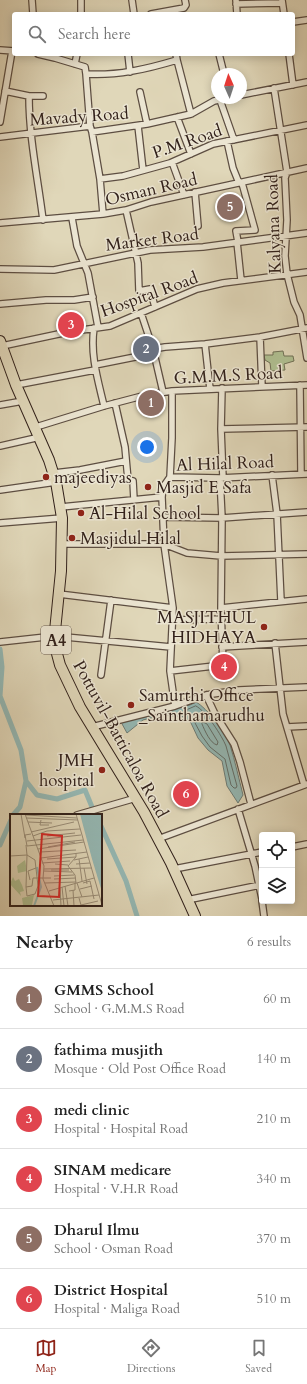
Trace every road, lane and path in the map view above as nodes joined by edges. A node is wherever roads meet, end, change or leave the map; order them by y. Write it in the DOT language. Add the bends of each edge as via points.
graph roads {
  1 [pos="32,0"];
  2 [pos="81,0"];
  3 [pos="132,0"];
  4 [pos="185,0"];
  5 [pos="282,1"];
  6 [pos="236,2"];
  7 [pos="33,12"];
  8 [pos="82,12"];
  9 [pos="134,12"];
  10 [pos="169,12"];
  11 [pos="237,12"];
  12 [pos="284,12"];
  13 [pos="307,20"];
  14 [pos="295,22"];
  15 [pos="0,50"];
  16 [pos="12,51"];
  17 [pos="12,56"];
  18 [pos="46,56"];
  19 [pos="77,56"];
  20 [pos="128,56"];
  21 [pos="220,56"];
  22 [pos="289,56"];
  23 [pos="176,57"];
  24 [pos="75,64"];
  25 [pos="222,68"];
  26 [pos="130,72"];
  27 [pos="86,74"];
  28 [pos="307,82"];
  29 [pos="292,85"];
  30 [pos="274,88"];
  31 [pos="5,91"];
  32 [pos="140,92"];
  33 [pos="247,94"];
  34 [pos="30,96"];
  35 [pos="43,96"];
  36 [pos="211,103"];
  37 [pos="2,104"];
  38 [pos="221,104"];
  39 [pos="191,114"];
  40 [pos="177,117"];
  41 [pos="0,122"];
  42 [pos="147,124"];
  43 [pos="307,125"];
  44 [pos="138,126"];
  45 [pos="91,129"];
  46 [pos="281,131"];
  47 [pos="31,133"];
  48 [pos="0,137"];
  49 [pos="234,140"];
  50 [pos="227,141"];
  51 [pos="191,154"];
  52 [pos="172,162"];
  53 [pos="307,168"];
  54 [pos="143,170"];
  55 [pos="287,172"];
  56 [pos="100,179"];
  57 [pos="241,183"];
  58 [pos="195,192"];
  59 [pos="184,195"];
  60 [pos="126,210"];
  61 [pos="103,214"];
  62 [pos="72,218"];
  63 [pos="43,220"];
  64 [pos="0,224"];
  65 [pos="198,226"];
  66 [pos="307,233"];
  67 [pos="286,236"];
  68 [pos="237,242"];
  69 [pos="135,253"];
  70 [pos="84,264"];
  71 [pos="0,269"];
  72 [pos="307,272"];
  73 [pos="287,274"];
  74 [pos="241,280"];
  75 [pos="93,297"];
  76 [pos="0,304"];
  77 [pos="155,307"];
  78 [pos="141,313"];
  79 [pos="96,328"];
  80 [pos="305,328"];
  81 [pos="260,337"];
  82 [pos="1,344"];
  83 [pos="205,344"];
  84 [pos="153,349"];
  85 [pos="307,358"];
  86 [pos="95,367"];
  87 [pos="16,385"];
  88 [pos="300,385"];
  89 [pos="307,385"];
  90 [pos="262,386"];
  91 [pos="210,388"];
  92 [pos="222,388"];
  93 [pos="172,391"];
  94 [pos="163,392"];
  95 [pos="23,401"];
  96 [pos="115,403"];
  97 [pos="0,405"];
  98 [pos="104,406"];
  99 [pos="36,427"];
  100 [pos="300,427"];
  101 [pos="307,427"];
  102 [pos="221,429"];
  103 [pos="40,437"];
  104 [pos="0,446"];
  105 [pos="126,461"];
  106 [pos="304,474"];
  107 [pos="272,475"];
  108 [pos="55,478"];
  109 [pos="170,478"];
  110 [pos="222,478"];
  111 [pos="0,490"];
  112 [pos="162,497"];
  113 [pos="134,500"];
  114 [pos="61,507"];
  115 [pos="307,512"];
  116 [pos="277,514"];
  117 [pos="162,517"];
  118 [pos="62,518"];
  119 [pos="222,518"];
  120 [pos="0,523"];
  121 [pos="62,544"];
  122 [pos="164,544"];
  123 [pos="307,554"];
  124 [pos="279,555"];
  125 [pos="221,556"];
  126 [pos="59,594"];
  127 [pos="307,599"];
  128 [pos="111,600"];
  129 [pos="281,601"];
  130 [pos="173,608"];
  131 [pos="221,608"];
  132 [pos="222,619"];
  133 [pos="172,620"];
  134 [pos="55,636"];
  135 [pos="106,641"];
  136 [pos="0,642"];
  137 [pos="307,642"];
  138 [pos="275,643"];
  139 [pos="171,647"];
  140 [pos="222,647"];
  141 [pos="170,671"];
  142 [pos="101,675"];
  143 [pos="307,687"];
  144 [pos="281,688"];
  145 [pos="206,695"];
  146 [pos="175,706"];
  147 [pos="307,726"];
  148 [pos="92,727"];
  149 [pos="287,727"];
  150 [pos="305,785"];
  151 [pos="136,798"];
  152 [pos="251,804"];
  153 [pos="238,809"];
  154 [pos="80,814"];
  155 [pos="158,839"];
  156 [pos="307,844"];
  157 [pos="295,846"];
  158 [pos="259,853"];
  159 [pos="252,854"];
  160 [pos="174,869"];
  161 [pos="259,881"];
  162 [pos="259,885"];
  163 [pos="187,900"];
  164 [pos="262,904"];
  165 [pos="195,916"];
  166 [pos="264,916"];
  1 -- 7 [label="street"];
  2 -- 8 [label="street"];
  3 -- 9 [label="street"];
  4 -- 10 [label="street" via="184,8"];
  5 -- 6 [label="street"];
  5 -- 12 [label="street"];
  6 -- 11 [label="street"];
  13 -- 14 [label="street"];
  15 -- 16 [label="street"];
  17 -- 31 [label="street"];
  18 -- 24 [label="street"];
  19 -- 24 [label="street"];
  20 -- 26 [label="street"];
  21 -- 25 [label="street"];
  22 -- 29 [label="street"];
  23 -- 26 [label="street" via="143,70"];
  23 -- 39 [label="street"];
  24 -- 27 [label="street" via="85,67"];
  26 -- 27 [label="street"];
  27 -- 45 [label="street"];
  28 -- 29 [label="street"];
  29 -- 30 [label="street"];
  30 -- 33 [label="street"];
  30 -- 46 [label="street, Kalyana Road"];
  31 -- 34 [label="street"];
  31 -- 37 [label="street"];
  32 -- 42 [label="street"];
  34 -- 35 [label="street"];
  34 -- 47 [label="street"];
  36 -- 39 [label="street, Mavady Road"];
  37 -- 41 [label="street"];
  38 -- 49 [label="street"];
  39 -- 40 [label="street, Mavady Road"];
  40 -- 42 [label="street, Mavady Road"];
  40 -- 51 [label="street"];
  42 -- 44 [label="street, Mavady Road"];
  43 -- 46 [label="street, P.M Road"];
  44 -- 45 [label="street, Mavady Road"];
  44 -- 54 [label="street"];
  45 -- 47 [label="street, Mavady Road"];
  45 -- 56 [label="street"];
  46 -- 49 [label="street, P.M Road"];
  46 -- 55 [label="street, Kalyana Road"];
  47 -- 48 [label="street, Mavady Road"];
  47 -- 63 [label="street"];
  49 -- 50 [label="street, P.M Road"];
  50 -- 51 [label="street, P.M Road"];
  50 -- 57 [label="street" via="233,168"];
  51 -- 52 [label="street, P.M Road"];
  52 -- 54 [label="street, P.M Road"];
  52 -- 59 [label="street"];
  53 -- 55 [label="street, Osman Road"];
  54 -- 56 [label="street, P.M Road"];
  55 -- 57 [label="street, Osman Road"];
  55 -- 67 [label="street, Kalyana Road" via="284,178"];
  56 -- 61 [label="street"];
  57 -- 58 [label="street, Osman Road"];
  57 -- 68 [label="street" via="255,230 236,231"];
  58 -- 59 [label="street, Osman Road"];
  58 -- 65 [label="street"];
  59 -- 60 [label="street, Osman Road"];
  60 -- 61 [label="street, Osman Road"];
  60 -- 69 [label="street"];
  61 -- 62 [label="street, Osman Road"];
  62 -- 63 [label="street, Osman Road"];
  62 -- 70 [label="street" via="77,246"];
  63 -- 64 [label="street, Osman Road"];
  66 -- 67 [label="street, Market Road"];
  67 -- 68 [label="street, Market Road"];
  67 -- 73 [label="street, Kalyana Road"];
  68 -- 69 [label="street, Market Road"];
  68 -- 74 [label="street"];
  69 -- 70 [label="street, Market Road"];
  69 -- 77 [label="street" via="139,291 150,289"];
  70 -- 71 [label="street, Market Road" via="54,270"];
  70 -- 75 [label="street"];
  72 -- 73 [label="street, Hospital Road"];
  73 -- 74 [label="street, Hospital Road"];
  73 -- 80 [label="street, Kalyana Road" via="294,302"];
  74 -- 77 [label="street, Hospital Road" via="197,289"];
  75 -- 76 [label="street"];
  75 -- 79 [label="street"];
  77 -- 78 [label="street, Hospital Road"];
  78 -- 79 [label="street, Hospital Road" via="110,326"];
  78 -- 84 [label="street"];
  79 -- 82 [label="street, Hospital Road"];
  79 -- 86 [label="street" via="92,343"];
  80 -- 81 [label="street"];
  80 -- 85 [label="street, Kalyana Road"];
  81 -- 83 [label="street"];
  81 -- 90 [label="street"];
  82 -- 87 [label="highway, Pottuvil-Batticaloa Road / A4"];
  83 -- 84 [label="street"];
  83 -- 91 [label="street"];
  84 -- 86 [label="street" via="136,357"];
  84 -- 94 [label="street"];
  86 -- 87 [label="street"];
  86 -- 98 [label="street"];
  87 -- 95 [label="highway, Pottuvil-Batticaloa Road / A4"];
  88 -- 89 [label="street, G.M.M.S Road"];
  88 -- 90 [label="street, G.M.M.S Road"];
  88 -- 100 [label="street"];
  90 -- 92 [label="street, G.M.M.S Road"];
  91 -- 92 [label="street, G.M.M.S Road"];
  91 -- 93 [label="street, G.M.M.S Road"];
  92 -- 102 [label="street, Al Hilal Road"];
  93 -- 94 [label="street, G.M.M.S Road"];
  93 -- 109 [label="street"];
  94 -- 96 [label="street, G.M.M.S Road"];
  95 -- 97 [label="street"];
  95 -- 99 [label="highway, Pottuvil-Batticaloa Road / A4"];
  96 -- 98 [label="street, G.M.M.S Road"];
  96 -- 105 [label="street"];
  98 -- 99 [label="street, G.M.M.S Road"];
  99 -- 103 [label="highway, Pottuvil-Batticaloa Road / A4"];
  100 -- 101 [label="street"];
  100 -- 102 [label="street"];
  100 -- 106 [label="street"];
  102 -- 110 [label="street, Al Hilal Road"];
  103 -- 104 [label="street"];
  103 -- 108 [label="highway, Pottuvil-Batticaloa Road / A4"];
  105 -- 108 [label="street"];
  105 -- 113 [label="street" via="128,480 133,481"];
  106 -- 107 [label="street, Al Hilal Road"];
  107 -- 110 [label="street, Al Hilal Road"];
  107 -- 116 [label="street"];
  108 -- 111 [label="street"];
  108 -- 114 [label="highway, Pottuvil-Batticaloa Road / A4"];
  109 -- 110 [label="street, Al Hilal Road"];
  109 -- 112 [label="street, Al Hilal Road" via="163,487"];
  110 -- 119 [label="street, Al Hilal Road"];
  112 -- 113 [label="street"];
  112 -- 117 [label="street"];
  113 -- 114 [label="street"];
  114 -- 118 [label="highway, Pottuvil-Batticaloa Road / A4"];
  115 -- 116 [label="street"];
  116 -- 119 [label="street"];
  116 -- 124 [label="street"];
  117 -- 119 [label="street"];
  117 -- 122 [label="street"];
  118 -- 120 [label="street"];
  118 -- 121 [label="highway, Pottuvil-Batticaloa Road / A4"];
  119 -- 125 [label="street, Al Hilal Road"];
  121 -- 122 [label="street"];
  121 -- 126 [label="highway, Pottuvil-Batticaloa Road / A4"];
  122 -- 125 [label="street" via="187,553"];
  122 -- 130 [label="street"];
  123 -- 124 [label="street"];
  124 -- 125 [label="street"];
  124 -- 129 [label="street"];
  125 -- 131 [label="street, Al Hilal Road"];
  126 -- 128 [label="street"];
  126 -- 134 [label="highway, Pottuvil-Batticaloa Road / A4"];
  127 -- 129 [label="street"];
  128 -- 130 [label="street"];
  128 -- 135 [label="street"];
  129 -- 131 [label="street"];
  130 -- 133 [label="street"];
  131 -- 132 [label="street, Al Hilal Road"];
  132 -- 133 [label="street"];
  132 -- 140 [label="street, Al Hilal Road"];
  133 -- 139 [label="street"];
  134 -- 135 [label="street"];
  134 -- 136 [label="street"];
  134 -- 148 [label="highway, Pottuvil-Batticaloa Road / A4" via="62,670"];
  135 -- 139 [label="street"];
  135 -- 142 [label="street"];
  137 -- 138 [label="street"];
  138 -- 140 [label="street"];
  138 -- 144 [label="street"];
  139 -- 141 [label="street"];
  140 -- 141 [label="street, Al Hilal Road" via="223,665"];
  141 -- 146 [label="street"];
  143 -- 144 [label="street"];
  144 -- 145 [label="street"];
  144 -- 149 [label="street"];
  145 -- 146 [label="street"];
  145 -- 152 [label="street" via="234,744"];
  146 -- 148 [label="street"];
  147 -- 149 [label="street"];
  148 -- 151 [label="highway, Pottuvil-Batticaloa Road / A4"];
  149 -- 150 [label="street"];
  150 -- 152 [label="street"];
  151 -- 154 [label="street"];
  151 -- 155 [label="highway, Pottuvil-Batticaloa Road / A4"];
  152 -- 153 [label="street"];
  153 -- 155 [label="street"];
  153 -- 159 [label="street"];
  155 -- 160 [label="highway, Pottuvil-Batticaloa Road / A4"];
  156 -- 157 [label="street"];
  158 -- 159 [label="street"];
  159 -- 160 [label="street"];
  159 -- 161 [label="street"];
  160 -- 163 [label="highway, Pottuvil-Batticaloa Road / A4"];
  162 -- 163 [label="street"];
  163 -- 165 [label="highway, Pottuvil-Batticaloa Road / A4"];
  164 -- 166 [label="street"];
}
